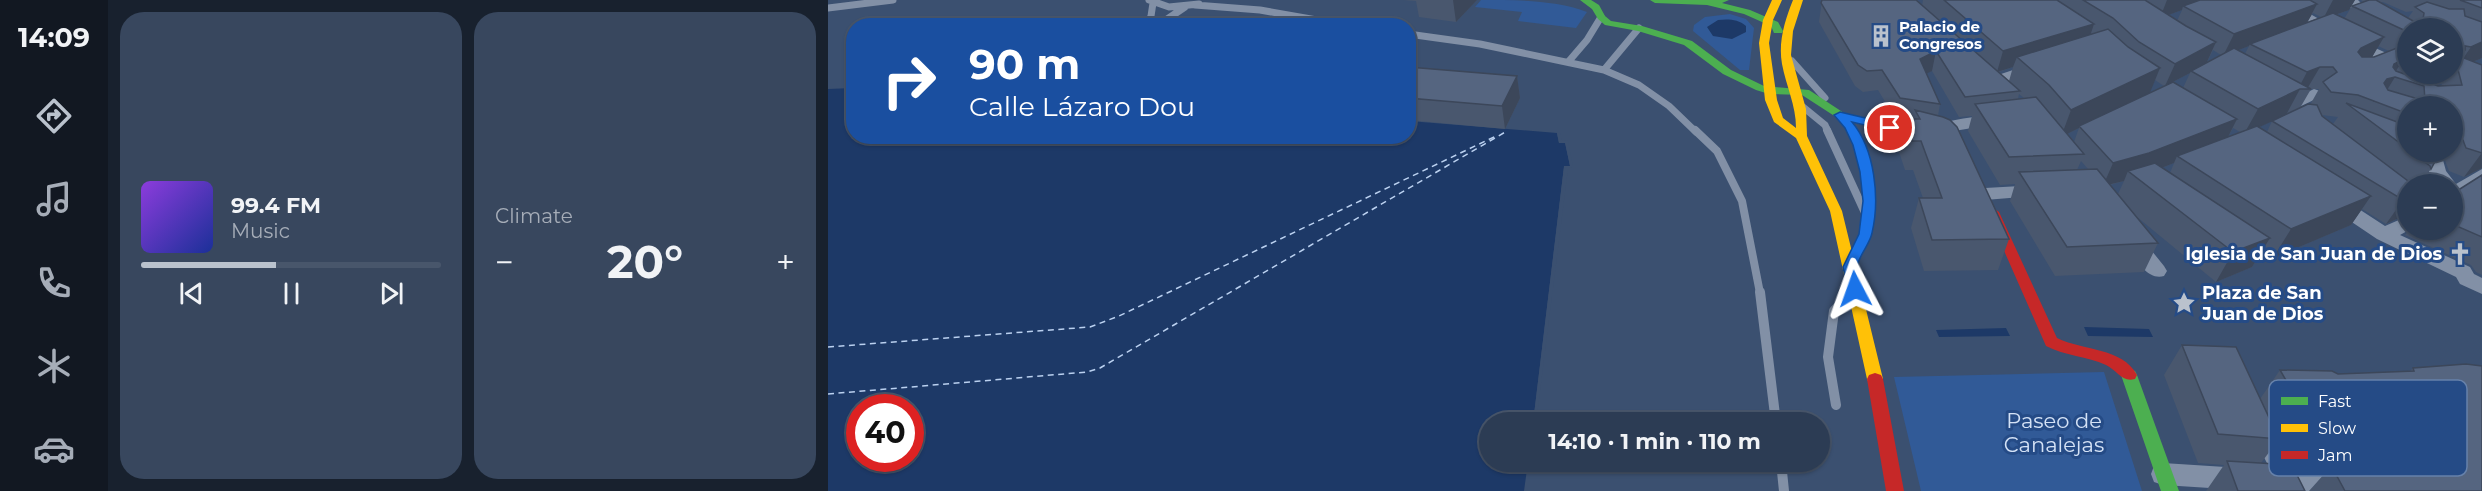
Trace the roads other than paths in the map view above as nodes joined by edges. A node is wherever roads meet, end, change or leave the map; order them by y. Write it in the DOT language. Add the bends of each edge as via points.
graph roads {
  1 [pos="861,0"];
  2 [pos="893,0"];
  3 [pos="1214,0"];
  4 [pos="1243,0"];
  5 [pos="1655,0"];
  6 [pos="1725,0"];
  7 [pos="1777,0"];
  8 [pos="1798,0"];
  9 [pos="2276,0"];
  10 [pos="2350,0"];
  11 [pos="1151,2"];
  12 [pos="1611,2"];
  13 [pos="1195,5"];
  14 [pos="1186,6"];
  15 [pos="1590,6"];
  16 [pos="1699,6"];
  17 [pos="828,7"];
  18 [pos="2382,8"];
  19 [pos="1665,9"];
  20 [pos="1260,10"];
  21 [pos="2351,16"];
  22 [pos="1150,18"];
  23 [pos="1169,18"];
  24 [pos="1306,18"];
  25 [pos="1768,20"];
  26 [pos="2395,23"];
  27 [pos="2320,26"];
  28 [pos="2397,26"];
  29 [pos="1639,28"];
  30 [pos="2301,34"];
  31 [pos="1416,35"];
  32 [pos="1786,55"];
  33 [pos="1569,60"];
  34 [pos="2387,60"];
  35 [pos="2048,63"];
  36 [pos="2397,64"];
  37 [pos="1981,69"];
  38 [pos="2366,69"];
  39 [pos="1604,70"];
  40 [pos="1727,72"];
  41 [pos="1994,81"];
  42 [pos="2323,90"];
  43 [pos="1769,91"];
  44 [pos="2009,95"];
  45 [pos="1745,96"];
  46 [pos="1795,98"];
  47 [pos="2298,106"];
  48 [pos="1763,111"];
  49 [pos="1840,115"];
  50 [pos="2011,119"];
  51 [pos="1778,120"];
  52 [pos="1932,135"];
  53 [pos="1801,136"];
  54 [pos="1954,144"];
  55 [pos="2482,174"];
  56 [pos="2463,185"];
  57 [pos="1983,189"];
  58 [pos="2060,190"];
  59 [pos="2319,192"];
  60 [pos="1868,217"];
  61 [pos="2120,224"];
  62 [pos="2397,228"];
  63 [pos="2384,235"];
  64 [pos="1850,267"];
  65 [pos="2157,271"];
  66 [pos="2482,287"];
  67 [pos="1855,289"];
  68 [pos="1836,405"];
  69 [pos="2250,406"];
  70 [pos="1775,412"];
  71 [pos="2269,442"];
  72 [pos="1782,472"];
  73 [pos="2167,482"];
  74 [pos="2292,486"];
  75 [pos="2361,487"];
  76 [pos="1784,491"];
  77 [pos="1895,491"];
  1 -- 17 [label="lane"];
  2 -- 17 [label="lane"];
  3 -- 13 [label="lane"];
  4 -- 20 [label="lane"];
  5 -- 19 [label="street"];
  6 -- 16 [label="street"];
  7 -- 25 [label="street"];
  8 -- 32 [label="street" via="1788,29"];
  9 -- 27 [label="street"];
  10 -- 21 [label="street"];
  11 -- 14 [label="lane"];
  11 -- 22 [label="lane"];
  12 -- 15 [label="street"];
  13 -- 14 [label="lane"];
  13 -- 20 [label="lane"];
  14 -- 23 [label="lane"];
  15 -- 29 [label="street" via="1614,25"];
  15 -- 33 [label="lane" via="1587,40"];
  16 -- 19 [label="street"];
  16 -- 25 [label="street"];
  18 -- 26 [label="street" via="2367,12"];
  19 -- 29 [label="street"];
  20 -- 24 [label="lane"];
  21 -- 26 [label="street"];
  21 -- 27 [label="street"];
  25 -- 32 [label="street" via="1778,28 1778,47"];
  25 -- 43 [label="street" via="1764,56"];
  26 -- 28 [label="street"];
  27 -- 30 [label="street"];
  27 -- 34 [label="street"];
  29 -- 39 [label="lane"];
  29 -- 40 [label="street" via="1660,36 1686,37"];
  31 -- 33 [label="lane"];
  32 -- 46 [label="street"];
  32 -- 49 [label="lane"];
  33 -- 39 [label="lane"];
  34 -- 36 [label="street"];
  34 -- 38 [label="street"];
  35 -- 41 [label="street"];
  37 -- 41 [label="street"];
  39 -- 70 [label="lane" via="1639,85 1669,106 1717,151 1742,201 1762,301"];
  40 -- 43 [label="street"];
  40 -- 45 [label="street"];
  41 -- 44 [label="street"];
  42 -- 47 [label="street"];
  43 -- 46 [label="street"];
  43 -- 51 [label="street"];
  46 -- 49 [label="street" via="1805,92"];
  46 -- 53 [label="street" via="1804,122"];
  46 -- 60 [label="lane" via="1825,125"];
  48 -- 51 [label="street"];
  49 -- 52 [label="street"];
  49 -- 60 [label="lane" via="1859,145 1867,172"];
  50 -- 52 [label="street" via="1956,125"];
  51 -- 53 [label="street"];
  52 -- 54 [label="street"];
  53 -- 64 [label="street" via="1836,211"];
  55 -- 56 [label="street"];
  57 -- 58 [label="street"];
  57 -- 73 [label="street" via="2051,342 2070,352 2104,355 2128,372"];
  59 -- 63 [label="street"];
  60 -- 64 [label="lane"];
  61 -- 65 [label="street"];
  62 -- 63 [label="street"];
  63 -- 66 [label="street" via="2463,272 2467,279"];
  64 -- 67 [label="street"];
  67 -- 68 [label="lane" via="1834,311 1828,357"];
  67 -- 77 [label="street"];
  69 -- 71 [label="street"];
  72 -- 76 [label="lane"];
  73 -- 74 [label="street"];
  74 -- 75 [label="street"];
}
